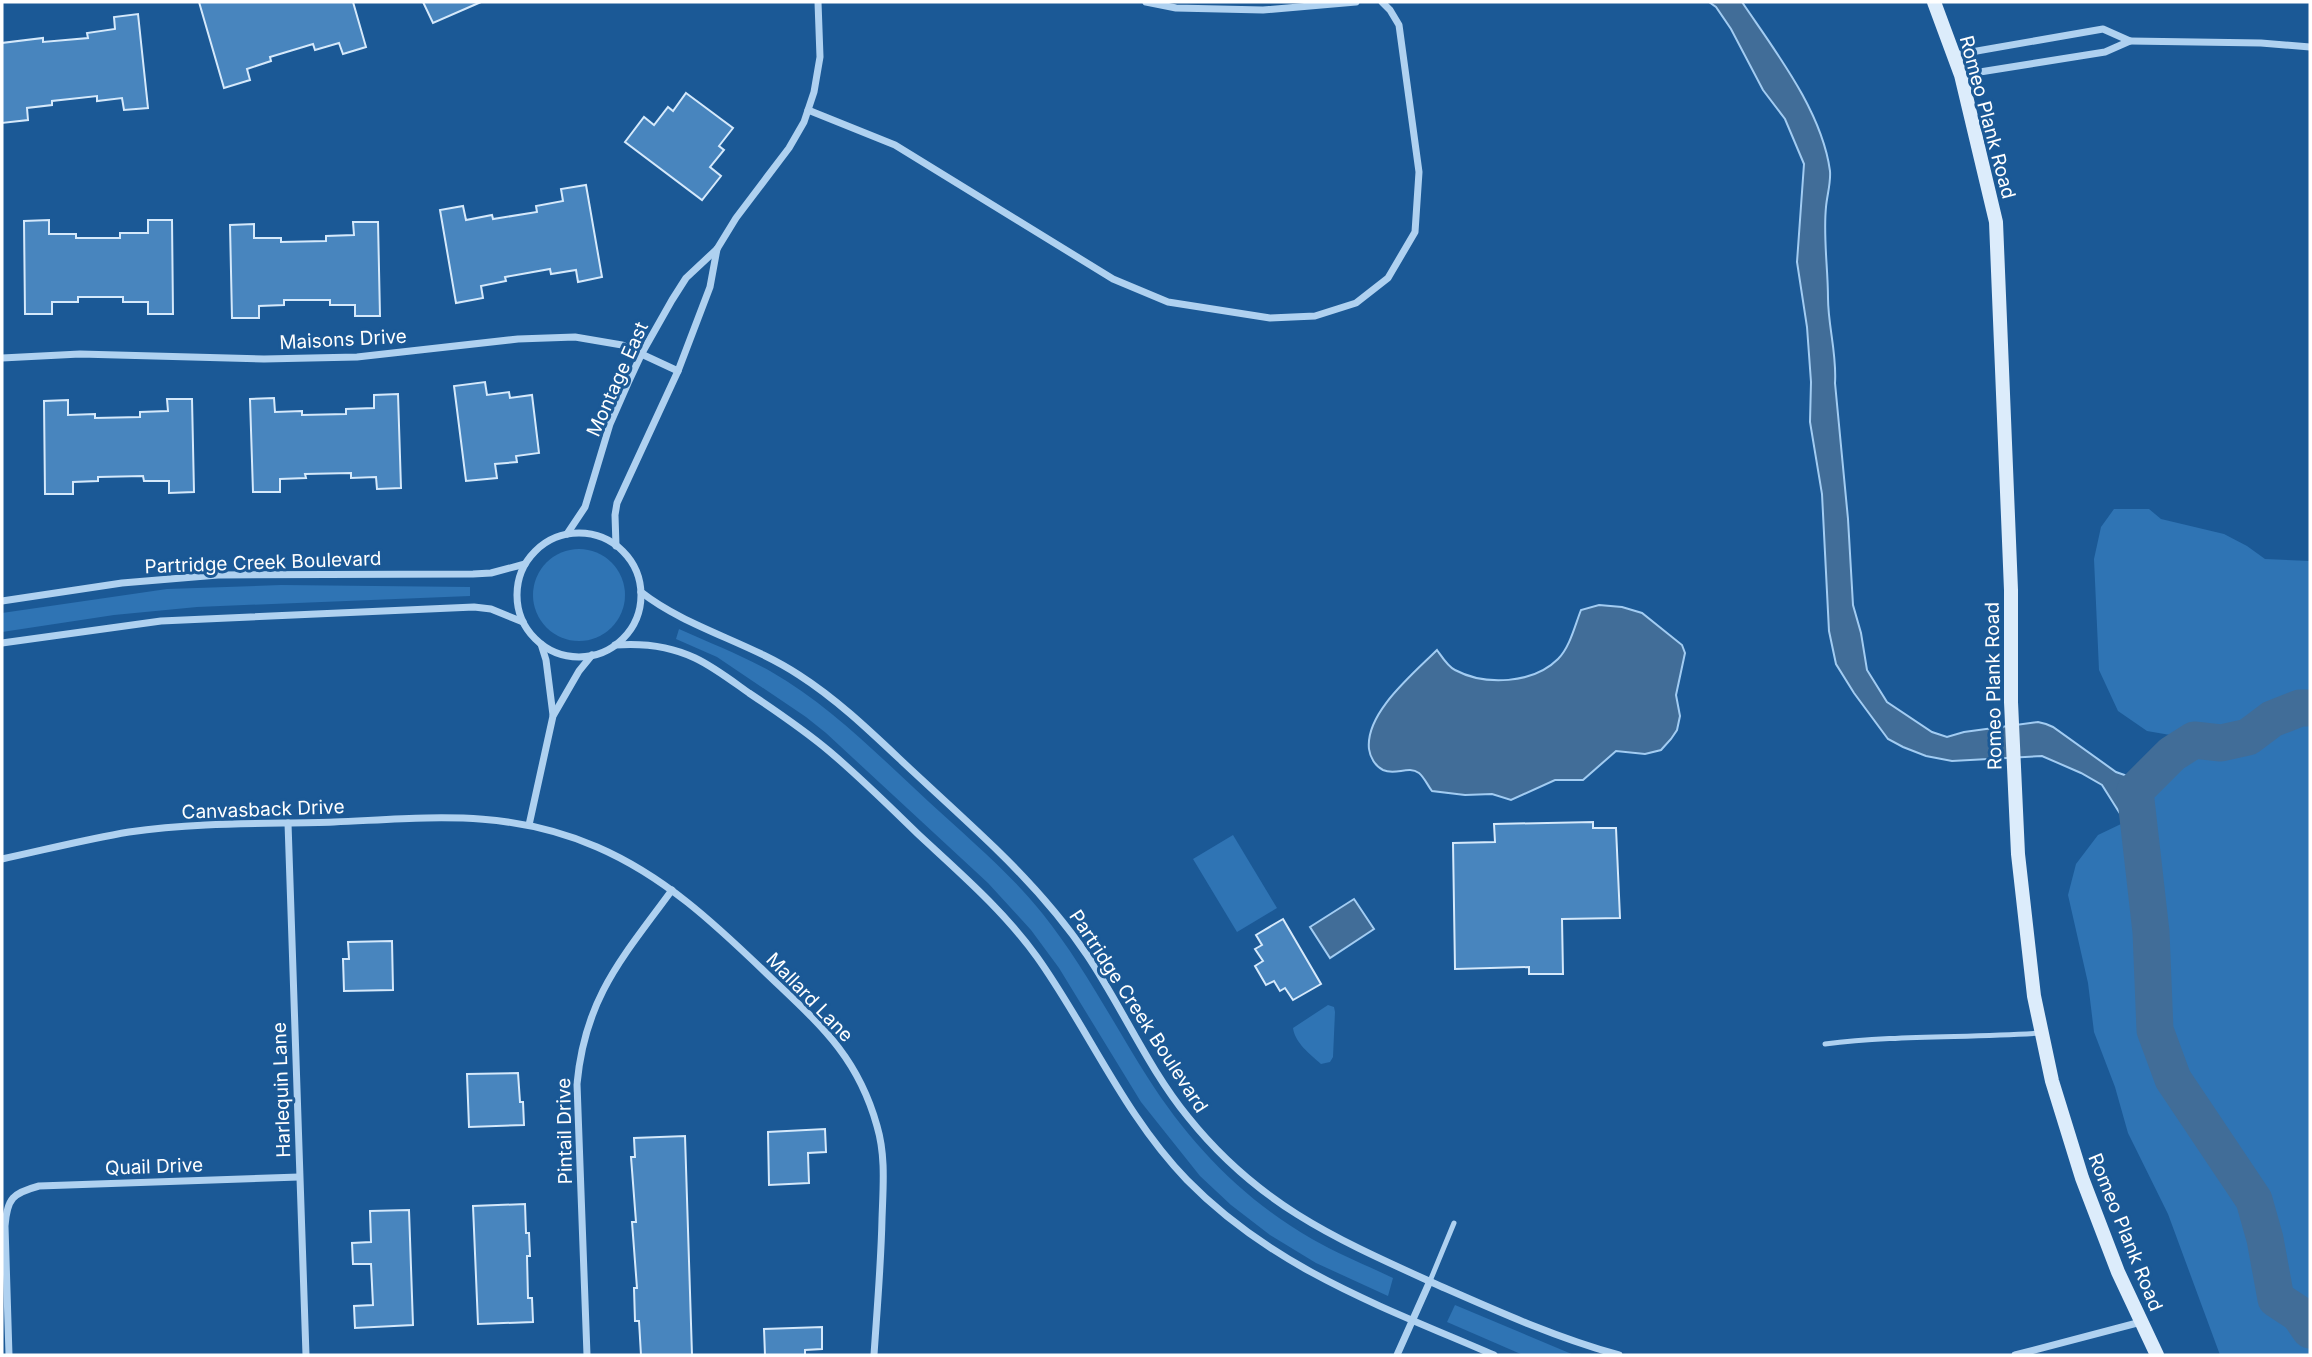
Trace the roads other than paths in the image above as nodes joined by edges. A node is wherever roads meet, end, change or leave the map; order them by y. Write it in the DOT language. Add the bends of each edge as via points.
graph roads {
  1 [pos="818,2"];
  2 [pos="1146,2"];
  3 [pos="1356,2"];
  4 [pos="1381,2"];
  5 [pos="1934,2"];
  6 [pos="2130,41"];
  7 [pos="2310,47"];
  8 [pos="1954,55"];
  9 [pos="1961,75"];
  10 [pos="808,110"];
  11 [pos="717,248"];
  12 [pos="642,353"];
  13 [pos="2,358"];
  14 [pos="678,371"];
  15 [pos="567,534"];
  16 [pos="617,546"];
  17 [pos="525,564"];
  18 [pos="640,592"];
  19 [pos="2,601"];
  20 [pos="523,622"];
  21 [pos="2,643"];
  22 [pos="541,643"];
  23 [pos="615,645"];
  24 [pos="592,655"];
  25 [pos="553,716"];
  26 [pos="288,824"];
  27 [pos="529,825"];
  28 [pos="2,859"];
  29 [pos="672,890"];
  30 [pos="2041,1033"];
  31 [pos="1825,1044"];
  32 [pos="299,1177"];
  33 [pos="1454,1223"];
  34 [pos="1430,1281"];
  35 [pos="1413,1320"];
  36 [pos="2141,1322"];
  37 [pos="9,1355"];
  38 [pos="306,1355"];
  39 [pos="587,1355"];
  40 [pos="874,1355"];
  41 [pos="1397,1355"];
  42 [pos="1494,1355"];
  43 [pos="1619,1355"];
  44 [pos="2015,1355"];
  45 [pos="2157,1355"];
  1 -- 10 [label="street, Montage East" via="820,57"];
  2 -- 3 [label="street" via="1176,8 1263,10"];
  4 -- 10 [label="street" via="1399,25 1419,172 1415,232 1388,278 1356,303 1315,316 1270,318 1167,302 1113,279 895,145"];
  5 -- 8 [label="main road, Romeo Plank Road"];
  6 -- 7 [label="street"];
  6 -- 8 [label="street" via="2103,29"];
  6 -- 9 [label="street" via="2105,52"];
  8 -- 9 [label="main road, Romeo Plank Road"];
  9 -- 30 [label="main road, Romeo Plank Road" via="1996,222 2014,782 2022,908"];
  10 -- 11 [label="street, Montage East" via="789,148"];
  11 -- 12 [label="street, Montage East" via="686,278"];
  11 -- 14 [label="street, Montage East" via="709,287"];
  12 -- 13 [label="street, Maisons Drive" via="599,339 548,337 357,357 80,354"];
  12 -- 14 [label="street, Maisons Drive"];
  12 -- 15 [label="street, Montage East" via="610,424 585,507"];
  14 -- 16 [label="street, Montage East" via="617,503"];
  15 -- 16 [label="street" via="593,534"];
  15 -- 17 [label="street" via="542,544"];
  16 -- 18 [label="street" via="634,566"];
  17 -- 19 [label="street, Partridge Creek Boulevard" via="474,574 171,578"];
  17 -- 20 [label="street" via="516,592"];
  18 -- 23 [label="street" via="637,616"];
  18 -- 34 [label="street, Partridge Creek Boulevard" via="782,664 869,730 995,849 1058,916 1165,1085 1212,1144 1293,1214"];
  20 -- 21 [label="street" via="474,607 161,621"];
  20 -- 22 [label="street"];
  22 -- 24 [label="street" via="566,655"];
  22 -- 25 [label="street"];
  23 -- 24 [label="street"];
  23 -- 35 [label="street" via="650,645 695,657 830,751 1010,924 1036,956 1142,1126 1187,1180 1221,1212 1289,1261"];
  24 -- 25 [label="street"];
  25 -- 27 [label="street"];
  26 -- 27 [label="street, Canvasback Drive" via="467,817"];
  26 -- 28 [label="street, Canvasback Drive" via="131,832"];
  26 -- 32 [label="street, Harlequin Lane"];
  27 -- 29 [label="street, Mallard Lane" via="626,860"];
  29 -- 39 [label="street, Pintail Drive" via="606,982 579,1057"];
  29 -- 40 [label="street, Mallard Lane" via="813,1017 837,1044 867,1097 883,1150 884,1177"];
  30 -- 31 [label="lane"];
  30 -- 36 [label="main road, Romeo Plank Road" via="2081,1178"];
  32 -- 37 [label="street, Quail Drive" via="39,1186 12,1197 5,1226"];
  32 -- 38 [label="street, Harlequin Lane"];
  33 -- 34 [label="lane"];
  34 -- 35 [label="street"];
  34 -- 43 [label="street, Partridge Creek Boulevard" via="1523,1322"];
  35 -- 41 [label="street"];
  35 -- 42 [label="street"];
  36 -- 44 [label="street"];
  36 -- 45 [label="main road, Romeo Plank Road"];
}
